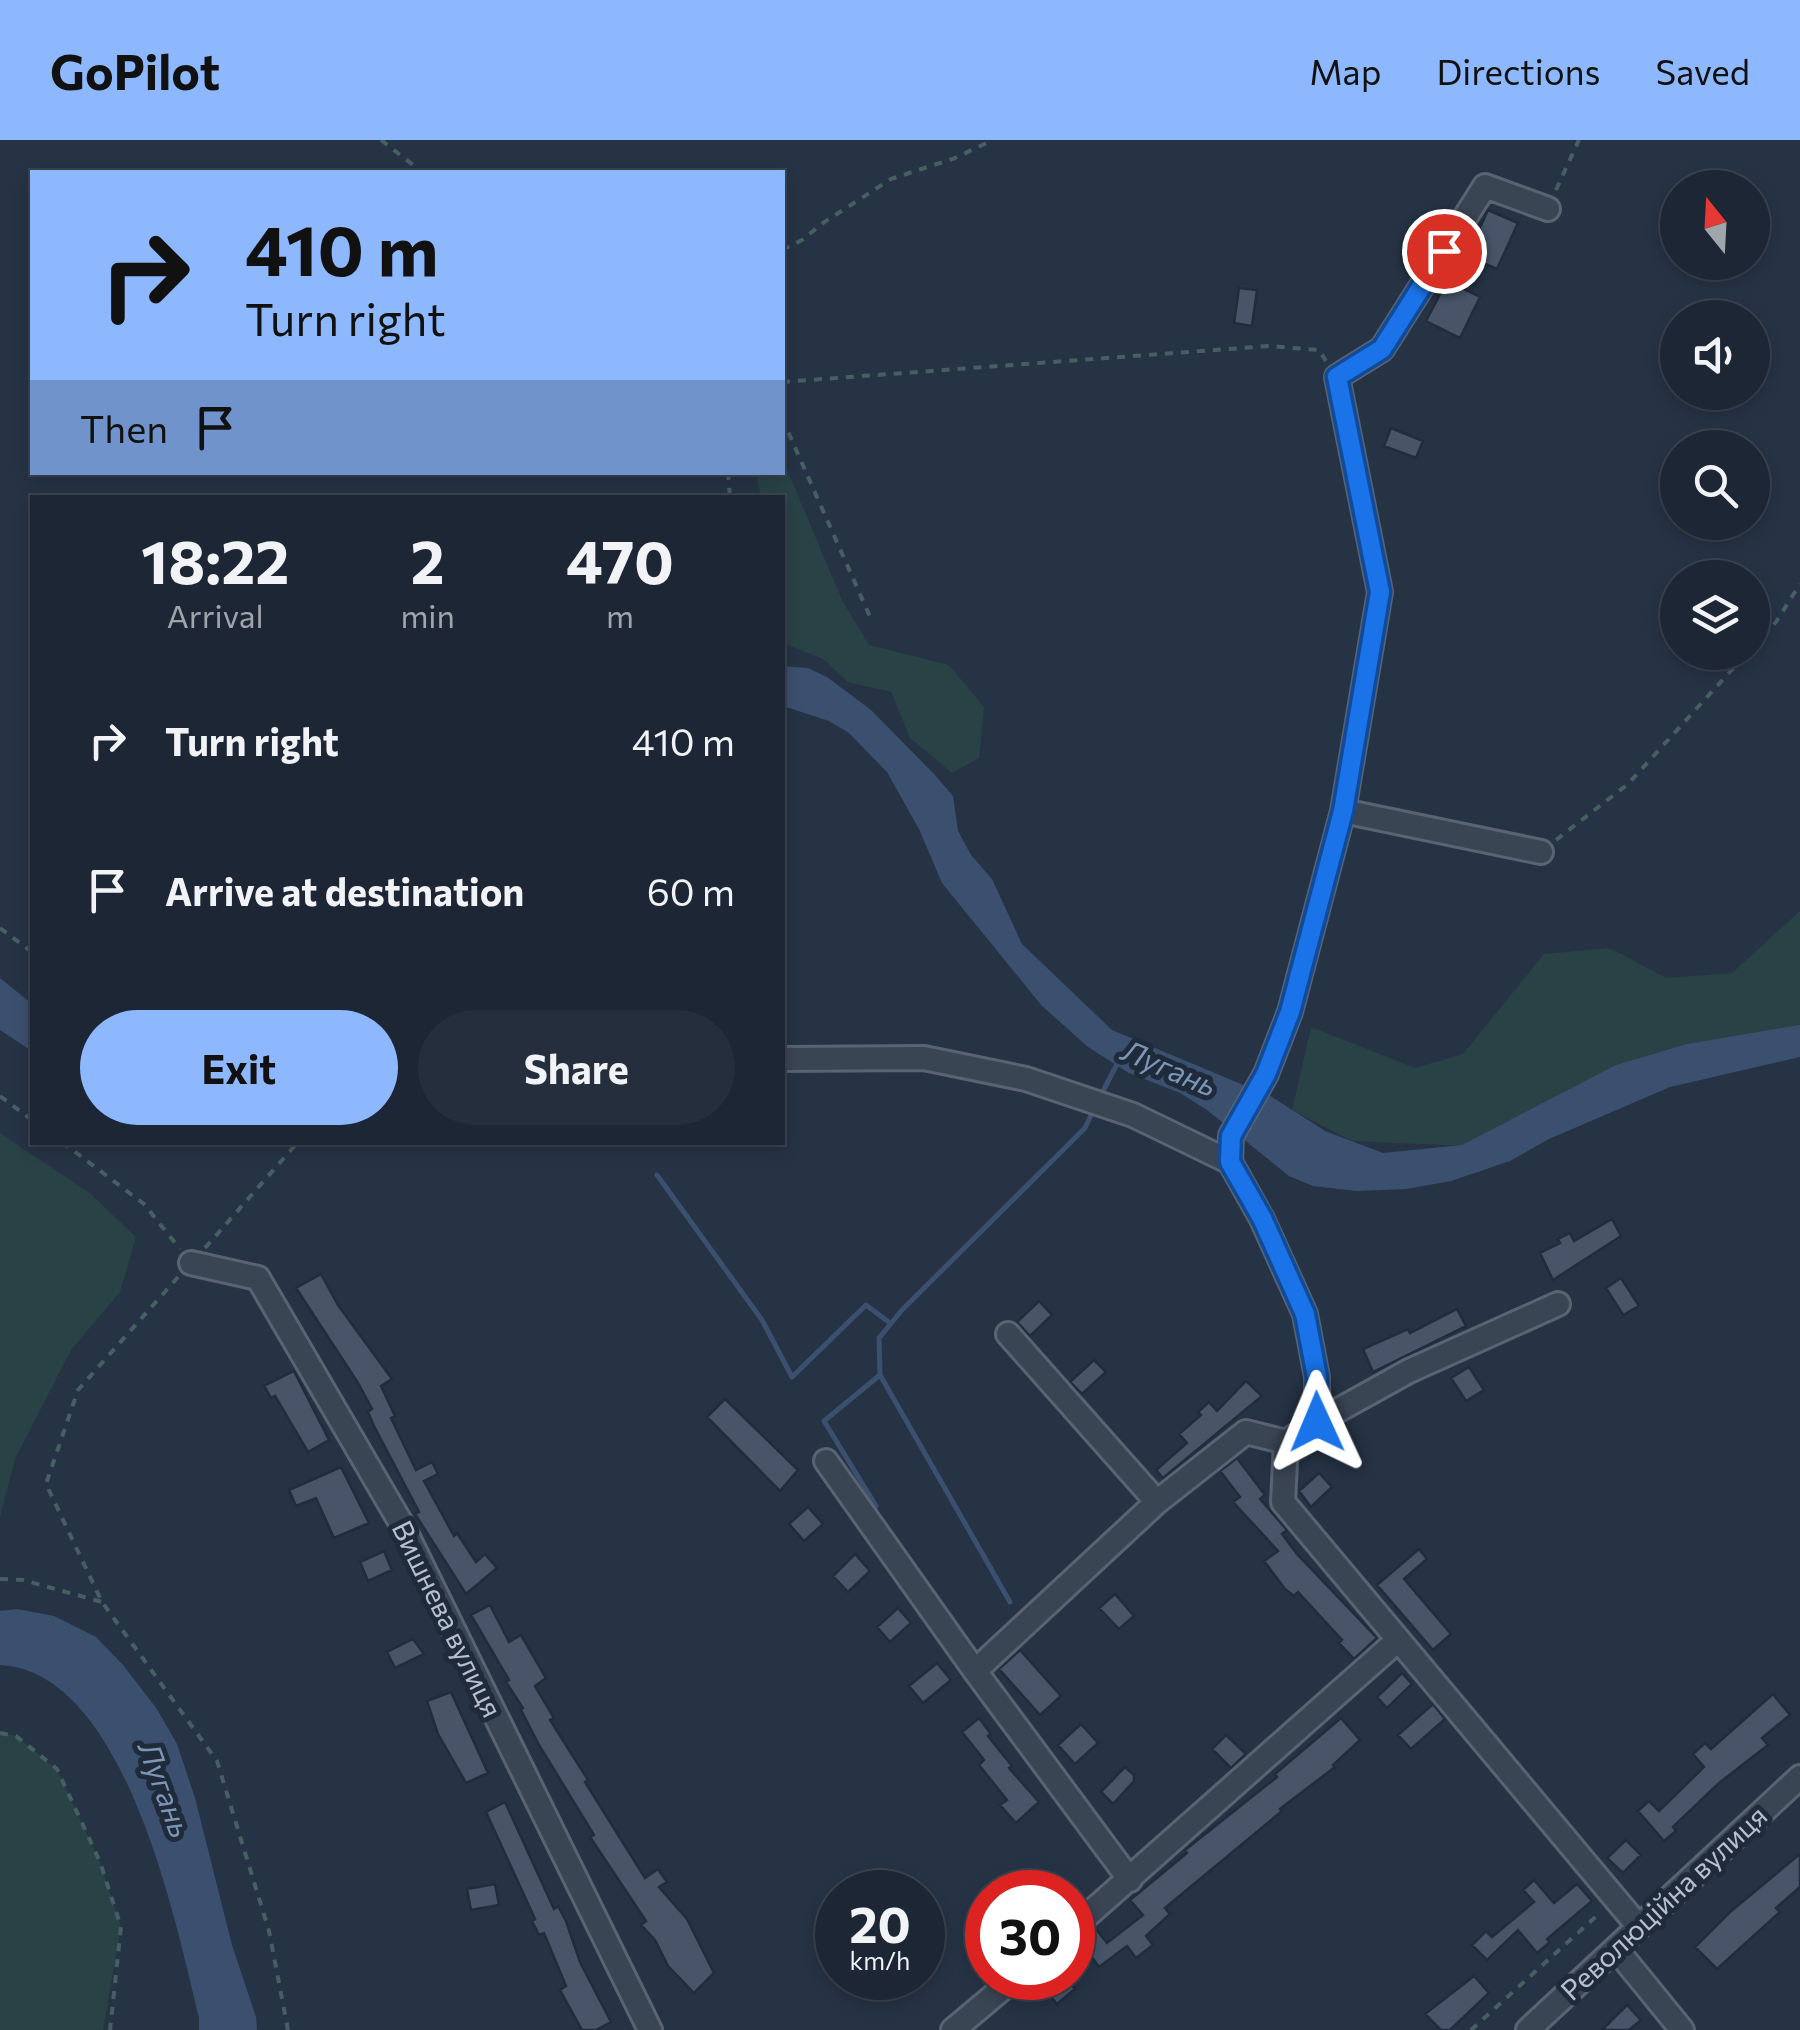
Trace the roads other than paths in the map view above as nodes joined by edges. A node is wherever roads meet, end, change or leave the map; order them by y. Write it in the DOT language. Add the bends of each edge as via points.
graph roads {
  1 [pos="1548,209"];
  2 [pos="1343,811"];
  3 [pos="1541,852"];
  4 [pos="785,1059"];
  5 [pos="1230,1162"];
  6 [pos="191,1263"];
  7 [pos="1558,1304"];
  8 [pos="1008,1334"];
  9 [pos="1317,1422"];
  10 [pos="1286,1442"];
  11 [pos="826,1461"];
  12 [pos="1157,1502"];
  13 [pos="1397,1641"];
  14 [pos="975,1671"];
  15 [pos="1800,1777"];
  16 [pos="1130,1880"];
  17 [pos="1095,1909"];
  18 [pos="1639,1927"];
  19 [pos="1616,1949"];
  20 [pos="989,2000"];
  21 [pos="650,2030"];
  22 [pos="953,2030"];
  23 [pos="1528,2030"];
  24 [pos="1682,2030"];
  1 -- 2 [label="street" via="1485,186 1382,349 1337,377 1380,592"];
  2 -- 3 [label="street"];
  2 -- 5 [label="street" via="1290,1012 1231,1136"];
  4 -- 5 [label="street" via="924,1058 1026,1078 1133,1115"];
  5 -- 9 [label="street" via="1305,1314"];
  6 -- 21 [label="street, Вишнева вулиця" via="258,1278 400,1523"];
  7 -- 9 [label="street" via="1410,1370"];
  8 -- 12 [label="street"];
  9 -- 10 [label="street"];
  10 -- 12 [label="street" via="1246,1432"];
  10 -- 13 [label="street" via="1283,1502"];
  11 -- 14 [label="street"];
  12 -- 14 [label="street"];
  13 -- 16 [label="street"];
  13 -- 18 [label="street"];
  14 -- 16 [label="street"];
  15 -- 18 [label="street, Революційна вулиця"];
  16 -- 17 [label="street"];
  18 -- 19 [label="street, Революційна вулиця"];
  19 -- 23 [label="street, Революційна вулиця"];
  19 -- 24 [label="street"];
  20 -- 22 [label="street"];
}
